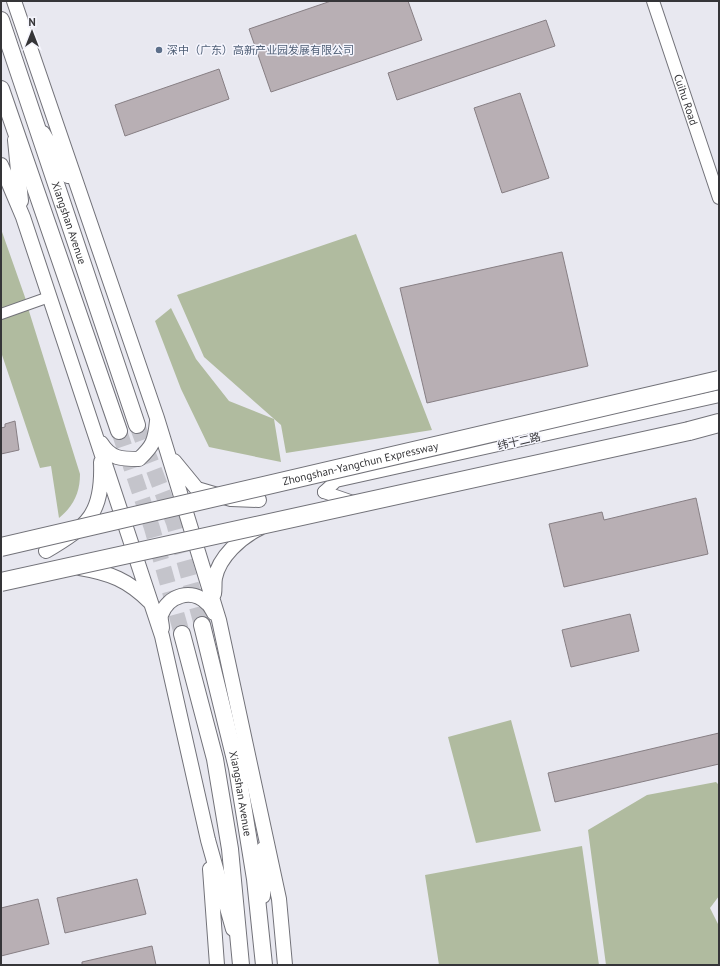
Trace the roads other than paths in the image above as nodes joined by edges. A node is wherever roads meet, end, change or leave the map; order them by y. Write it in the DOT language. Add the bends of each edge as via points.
graph roads {
  1 [pos="14,1"];
  2 [pos="653,1"];
  3 [pos="1,20"];
  4 [pos="1,89"];
  5 [pos="34,118"];
  6 [pos="13,124"];
  7 [pos="1,165"];
  8 [pos="719,198"];
  9 [pos="83,200"];
  10 [pos="23,218"];
  11 [pos="49,297"];
  12 [pos="1,314"];
  13 [pos="719,380"];
  14 [pos="719,389"];
  15 [pos="714,397"];
  16 [pos="158,418"];
  17 [pos="719,419"];
  18 [pos="719,424"];
  19 [pos="137,425"];
  20 [pos="119,431"];
  21 [pos="99,444"];
  22 [pos="168,452"];
  23 [pos="259,500"];
  24 [pos="278,520"];
  25 [pos="1,547"];
  26 [pos="46,551"];
  27 [pos="80,568"];
  28 [pos="1,582"];
  29 [pos="214,604"];
  30 [pos="152,605"];
  31 [pos="219,620"];
  32 [pos="202,625"];
  33 [pos="182,634"];
  34 [pos="162,636"];
  35 [pos="263,822"];
  36 [pos="208,840"];
  37 [pos="264,959"];
  38 [pos="241,960"];
  39 [pos="217,965"];
  40 [pos="285,965"];
  1 -- 9 [label="main road"];
  2 -- 8 [label="street, Cuihu Road"];
  3 -- 5 [label="highway, Xiangshan Avenue"];
  4 -- 6 [label="highway, Xiangshan Avenue"];
  5 -- 9 [label="main road"];
  5 -- 19 [label="highway, Xiangshan Avenue"];
  6 -- 10 [label="main road"];
  6 -- 20 [label="highway, Xiangshan Avenue"];
  7 -- 10 [label="main road"];
  9 -- 16 [label="main road"];
  10 -- 11 [label="main road"];
  11 -- 12 [label="street"];
  11 -- 21 [label="main road"];
  13 -- 25 [label="highway, Zhongshan-Yangchun Expressway, bridge"];
  14 -- 15 [label="street"];
  15 -- 17 [label="street, 纬十二路" via="336,481 324,492 353,502"];
  16 -- 21 [label="main road" via="156,436 151,447 139,460 122,460 106,452"];
  16 -- 22 [label="main road"];
  18 -- 28 [label="highway, bridge"];
  21 -- 26 [label="main road" via="101,489 97,507 72,535"];
  21 -- 30 [label="main road"];
  22 -- 23 [label="main road" via="197,489 231,499"];
  22 -- 29 [label="main road"];
  24 -- 29 [label="main road" via="247,535 222,562 215,578"];
  27 -- 30 [label="main road" via="103,572 135,587"];
  29 -- 31 [label="main road"];
  30 -- 34 [label="main road"];
  31 -- 34 [label="main road" via="207,603 191,594 181,594 169,602 161,616"];
  31 -- 35 [label="main road"];
  32 -- 37 [label="highway, Xiangshan Avenue" via="237,768 256,879"];
  33 -- 38 [label="highway, Xiangshan Avenue" via="215,759 230,849"];
  34 -- 36 [label="main road"];
  35 -- 37 [label="main road"];
  35 -- 40 [label="main road" via="279,899"];
  36 -- 38 [label="main road"];
  36 -- 39 [label="main road"];
}
